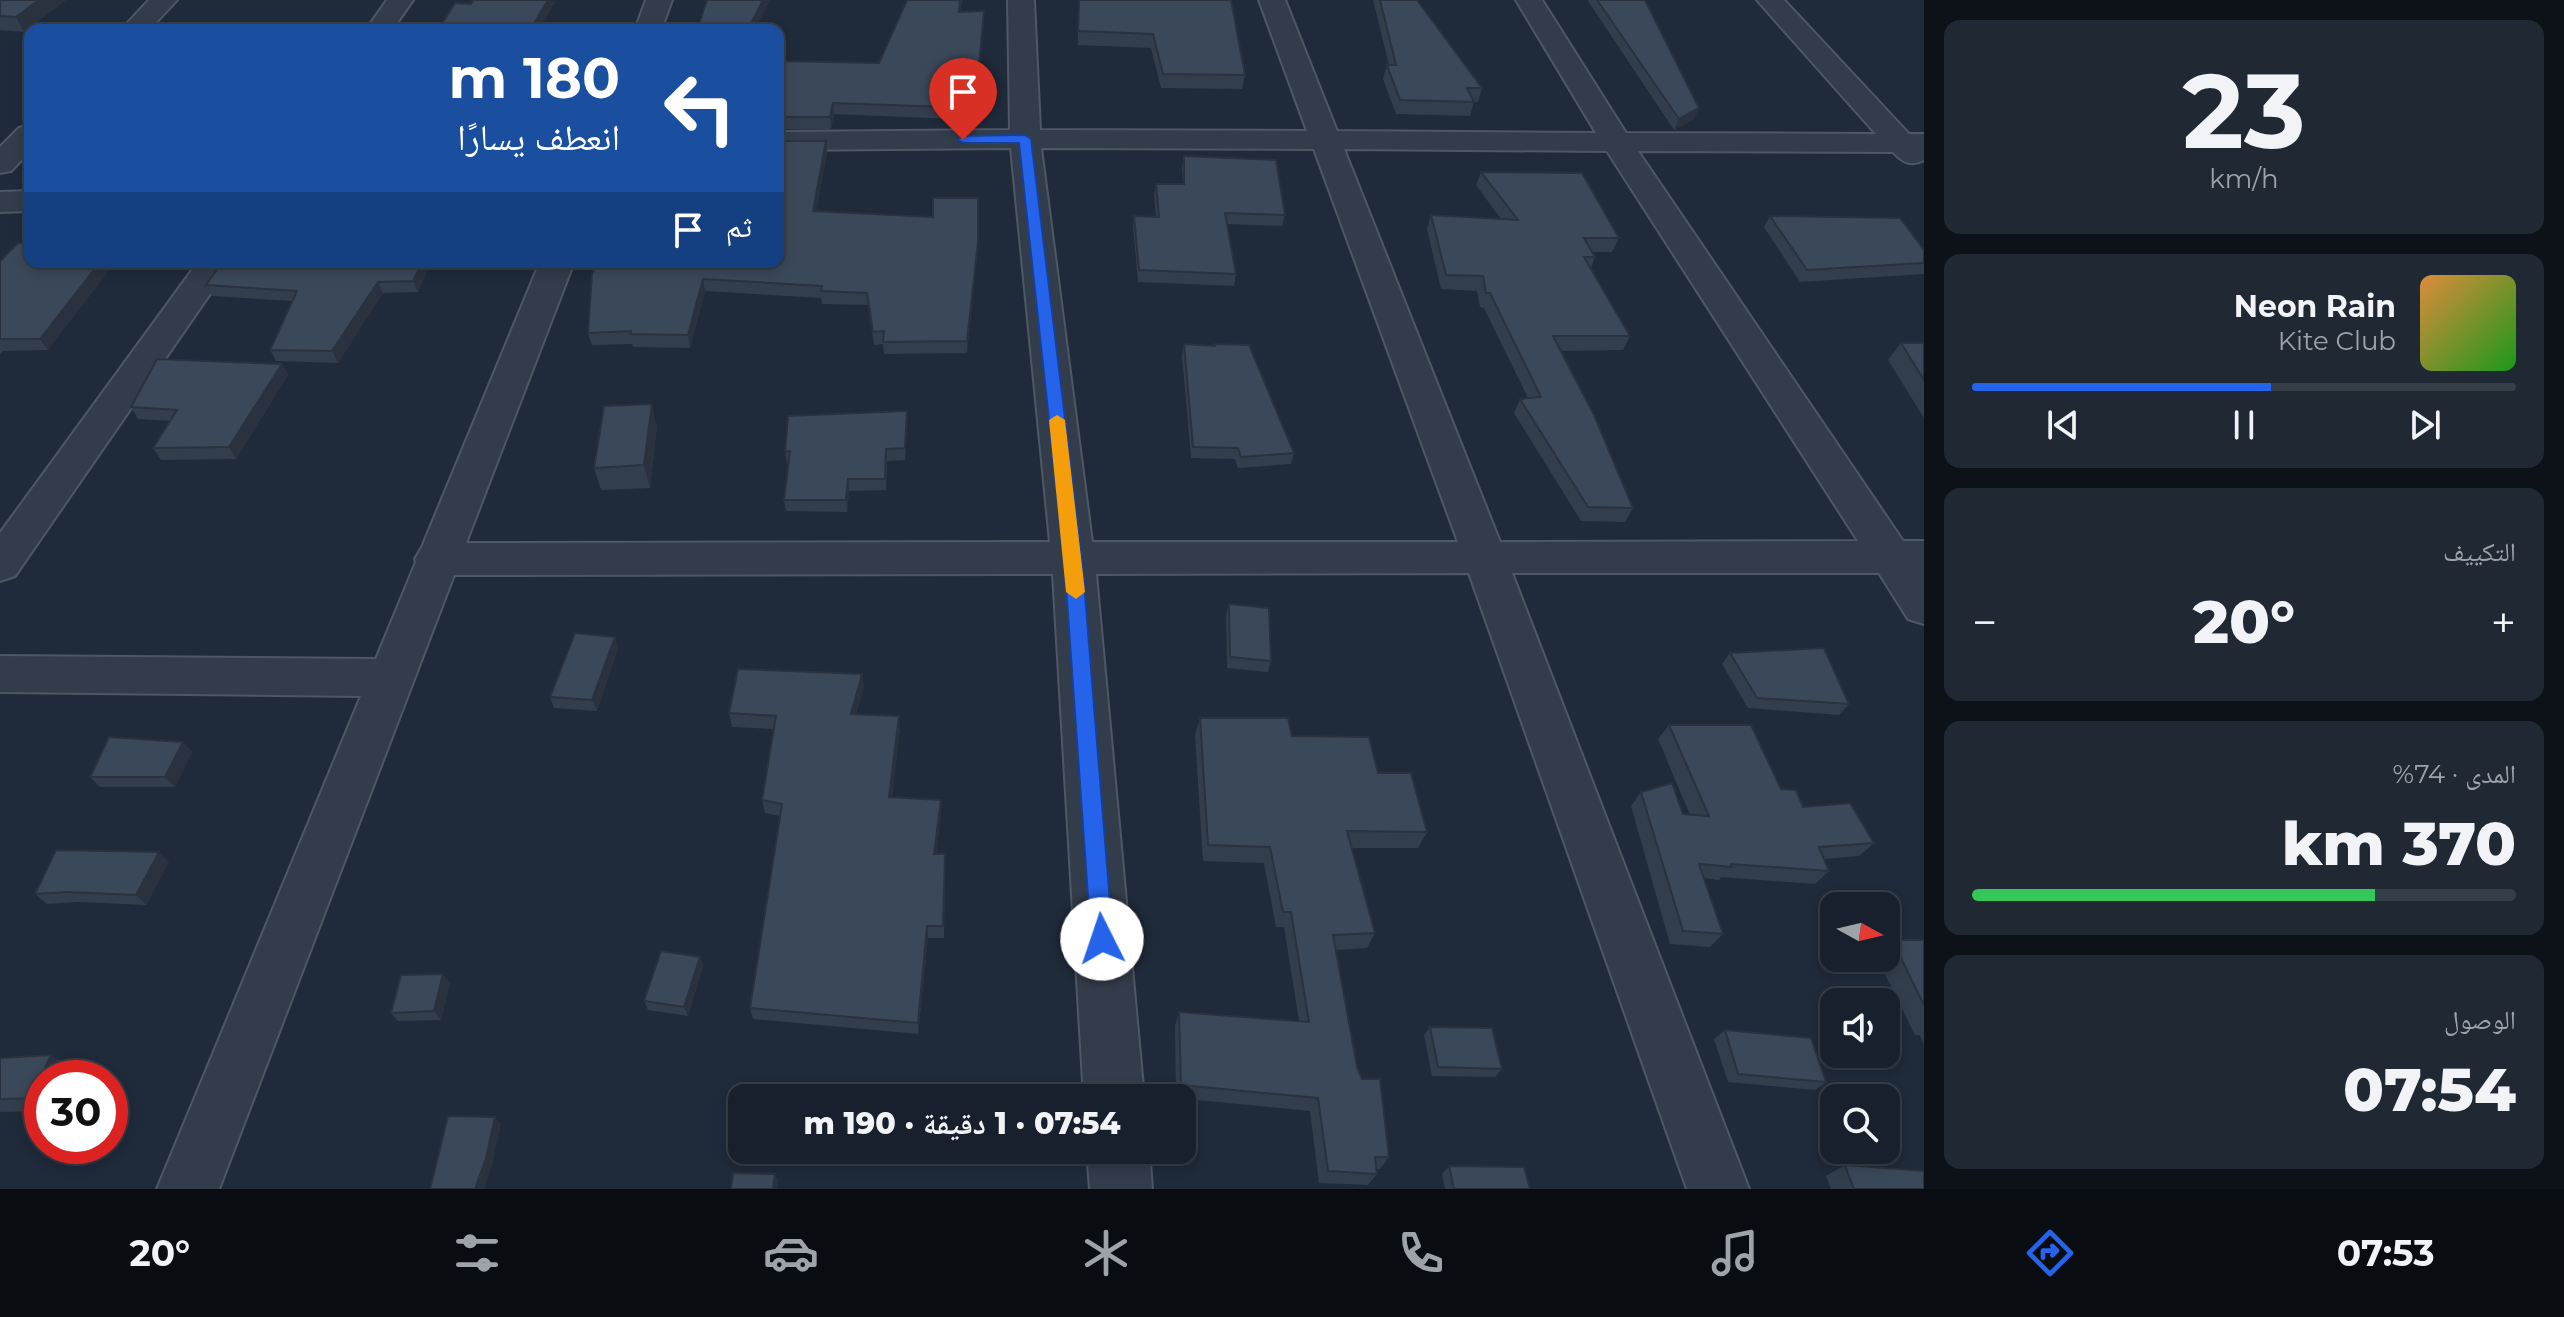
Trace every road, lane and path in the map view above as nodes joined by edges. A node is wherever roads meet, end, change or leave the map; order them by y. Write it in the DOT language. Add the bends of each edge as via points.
graph roads {
  1 [pos="164,0"];
  2 [pos="400,0"];
  3 [pos="659,0"];
  4 [pos="1021,0"];
  5 [pos="1272,0"];
  6 [pos="1529,0"];
  7 [pos="1770,0"];
  8 [pos="140,24"];
  9 [pos="383,24"];
  10 [pos="650,24"];
  11 [pos="1025,139"];
  12 [pos="24,140"];
  13 [pos="1323,140"];
  14 [pos="784,141"];
  15 [pos="1617,142"];
  16 [pos="1912,143"];
  17 [pos="0,164"];
  18 [pos="1924,168"];
  19 [pos="24,201"];
  20 [pos="0,202"];
  21 [pos="211,268"];
  22 [pos="555,268"];
  23 [pos="1908,557"];
  24 [pos="1073,558"];
  25 [pos="1485,558"];
  26 [pos="436,559"];
  27 [pos="0,565"];
  28 [pos="1924,607"];
  29 [pos="0,674"];
  30 [pos="390,678"];
  31 [pos="1113,1084"];
  32 [pos="1119,1164"];
  33 [pos="188,1189"];
  34 [pos="1121,1189"];
  35 [pos="1718,1189"];
  1 -- 8 [label="street"];
  2 -- 9 [label="street"];
  3 -- 10 [label="street"];
  4 -- 11 [label="street"];
  5 -- 13 [label="street"];
  6 -- 15 [label="street"];
  7 -- 16 [label="street"];
  11 -- 13 [label="street"];
  11 -- 14 [label="street"];
  11 -- 24 [label="street"];
  12 -- 17 [label="street"];
  13 -- 15 [label="street"];
  13 -- 25 [label="street"];
  15 -- 16 [label="street"];
  15 -- 23 [label="street"];
  16 -- 18 [label="street"];
  19 -- 20 [label="street"];
  21 -- 27 [label="street"];
  22 -- 26 [label="street"];
  23 -- 25 [label="street"];
  23 -- 28 [label="street"];
  24 -- 25 [label="street"];
  24 -- 26 [label="street"];
  24 -- 31 [label="street"];
  25 -- 35 [label="street"];
  26 -- 30 [label="street"];
  29 -- 30 [label="street"];
  30 -- 33 [label="street"];
  32 -- 34 [label="street"];
}
